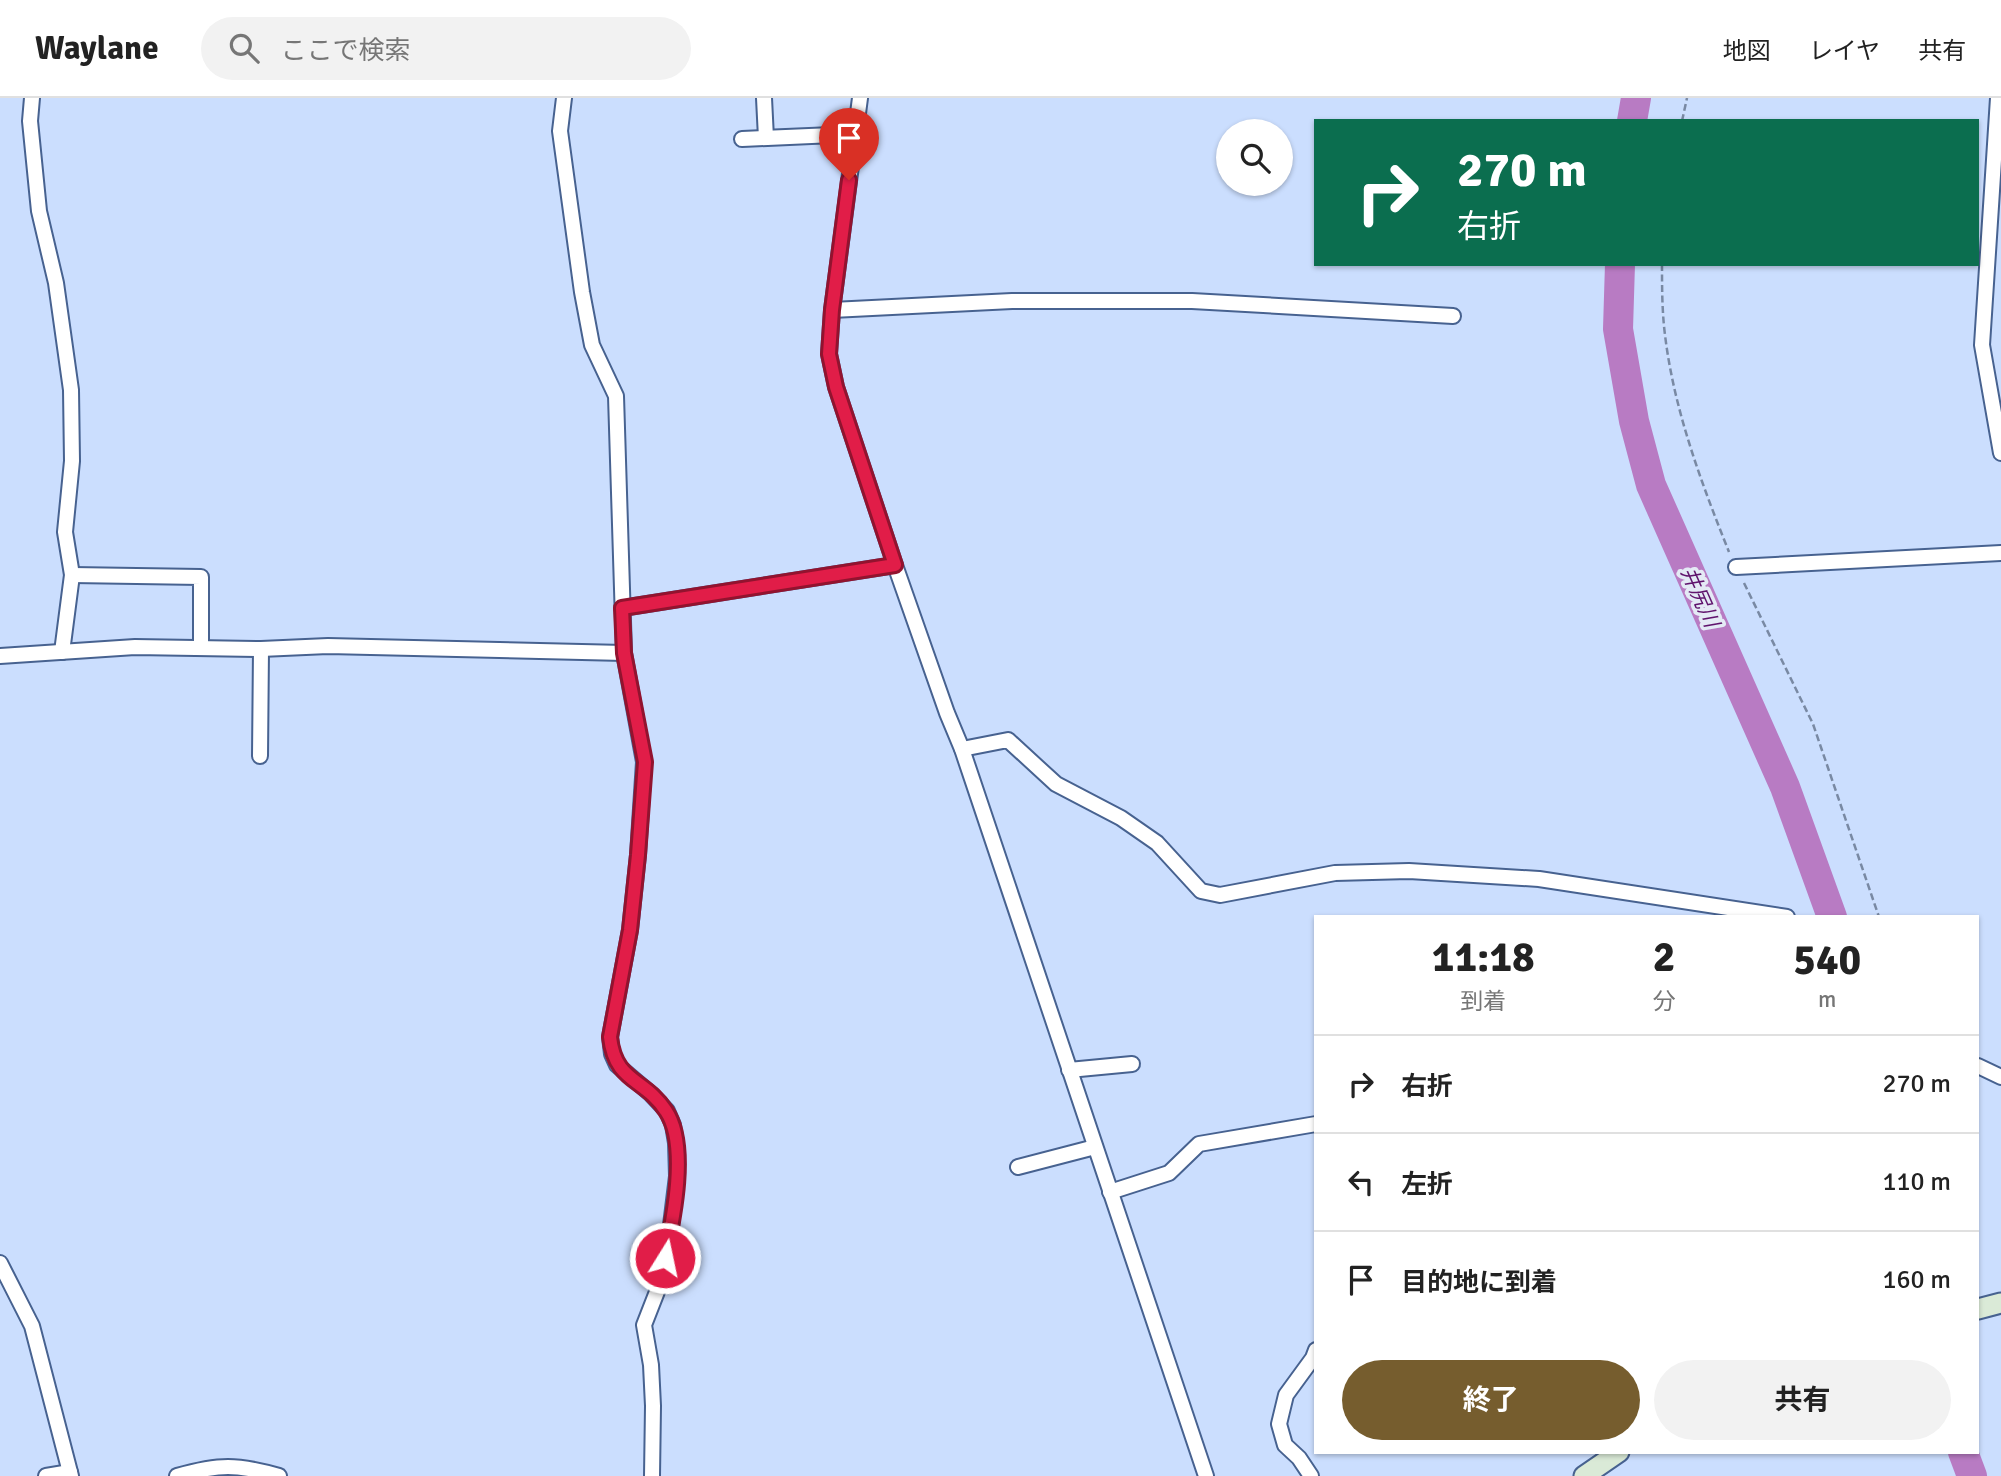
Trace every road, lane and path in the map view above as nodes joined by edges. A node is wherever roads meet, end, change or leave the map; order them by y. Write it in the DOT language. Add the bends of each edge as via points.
graph roads {
  1 [pos="32,98"];
  2 [pos="564,98"];
  3 [pos="764,98"];
  4 [pos="860,98"];
  5 [pos="1687,98"];
  6 [pos="1998,98"];
  7 [pos="1682,119"];
  8 [pos="856,134"];
  9 [pos="766,138"];
  10 [pos="742,139"];
  11 [pos="1662,266"];
  12 [pos="832,310"];
  13 [pos="1453,316"];
  14 [pos="2001,453"];
  15 [pos="2001,553"];
  16 [pos="895,565"];
  17 [pos="1735,567"];
  18 [pos="72,575"];
  19 [pos="622,608"];
  20 [pos="201,648"];
  21 [pos="261,649"];
  22 [pos="62,652"];
  23 [pos="624,653"];
  24 [pos="0,656"];
  25 [pos="962,749"];
  26 [pos="260,756"];
  27 [pos="1774,915"];
  28 [pos="1878,915"];
  29 [pos="1132,1064"];
  30 [pos="1979,1066"];
  31 [pos="1069,1070"];
  32 [pos="2001,1077"];
  33 [pos="1314,1124"];
  34 [pos="1095,1147"];
  35 [pos="1018,1167"];
  36 [pos="1110,1192"];
  37 [pos="0,1263"];
  38 [pos="2001,1303"];
  39 [pos="1979,1309"];
  40 [pos="1314,1355"];
  41 [pos="1616,1454"];
  42 [pos="70,1474"];
  43 [pos="46,1476"];
  44 [pos="177,1476"];
  45 [pos="279,1476"];
  46 [pos="652,1476"];
  47 [pos="1206,1476"];
  48 [pos="1311,1476"];
  49 [pos="1584,1476"];
  1 -- 18 [label="street" via="39,211 56,283 71,390 72,461 65,532"];
  2 -- 19 [label="street" via="560,131 582,292 592,345 616,396"];
  3 -- 9 [label="street"];
  4 -- 8 [label="street"];
  5 -- 7 [label="path"];
  6 -- 14 [label="street" via="1982,345"];
  8 -- 9 [label="street"];
  8 -- 12 [label="street"];
  9 -- 10 [label="street"];
  11 -- 17 [label="path" via="1665,336 1683,425"];
  12 -- 13 [label="street" via="1013,301 1192,301"];
  12 -- 16 [label="street" via="829,354 836,387"];
  15 -- 17 [label="street"];
  16 -- 19 [label="street"];
  16 -- 25 [label="street"];
  17 -- 28 [label="path" via="1813,724"];
  18 -- 20 [label="street" via="201,577"];
  18 -- 22 [label="street"];
  19 -- 23 [label="street"];
  20 -- 21 [label="street"];
  20 -- 22 [label="street"];
  21 -- 23 [label="street" via="328,646"];
  21 -- 26 [label="street"];
  22 -- 24 [label="street"];
  23 -- 46 [label="street" via="645,762 630,930 610,1037 617,1065 667,1111 676,1143 670,1233 660,1284 644,1325 652,1392"];
  25 -- 27 [label="street" via="1008,740 1056,784 1157,843 1201,891 1220,895 1335,873 1409,871 1539,879"];
  25 -- 31 [label="street"];
  29 -- 31 [label="street"];
  30 -- 32 [label="street"];
  31 -- 34 [label="street"];
  33 -- 36 [label="street" via="1199,1144 1169,1173"];
  34 -- 35 [label="street"];
  34 -- 36 [label="street"];
  36 -- 47 [label="street"];
  37 -- 42 [label="street" via="32,1326"];
  38 -- 39 [label="main road"];
  40 -- 48 [label="street" via="1286,1395 1279,1424 1286,1445"];
  41 -- 49 [label="main road"];
  42 -- 43 [label="street"];
  44 -- 45 [label="street" via="230,1465"];
}
